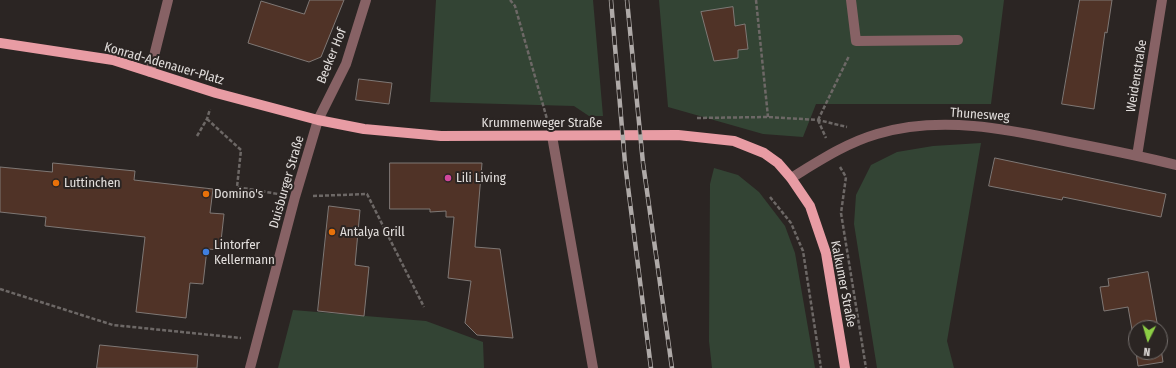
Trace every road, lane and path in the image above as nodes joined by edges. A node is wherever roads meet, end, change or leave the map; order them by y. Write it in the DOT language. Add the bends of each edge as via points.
graph roads {
  1 [pos="168,0"];
  2 [pos="366,0"];
  3 [pos="510,0"];
  4 [pos="756,0"];
  5 [pos="851,0"];
  6 [pos="1162,0"];
  7 [pos="958,40"];
  8 [pos="856,41"];
  9 [pos="0,43"];
  10 [pos="150,72"];
  11 [pos="768,117"];
  12 [pos="693,118"];
  13 [pos="318,120"];
  14 [pos="197,136"];
  15 [pos="552,136"];
  16 [pos="832,152"];
  17 [pos="764,153"];
  18 [pos="1137,156"];
  19 [pos="1176,165"];
  20 [pos="791,178"];
  21 [pos="295,197"];
  22 [pos="770,197"];
  23 [pos="0,289"];
  24 [pos="424,307"];
  25 [pos="257,340"];
  26 [pos="250,368"];
  27 [pos="593,368"];
  28 [pos="822,368"];
  29 [pos="845,368"];
  30 [pos="866,368"];
  1 -- 10 [label="street"];
  2 -- 13 [label="street, Beeker Hof" via="346,64"];
  3 -- 15 [label="path" via="515,6"];
  4 -- 11 [label="path"];
  5 -- 8 [label="street"];
  6 -- 18 [label="street, Weidenstraße"];
  7 -- 8 [label="street"];
  8 -- 11 [label="path" via="818,120"];
  9 -- 10 [label="main road, Konrad-Adenauer-Platz" via="113,60"];
  10 -- 13 [label="main road, Konrad-Adenauer-Platz" via="216,93"];
  11 -- 12 [label="path"];
  13 -- 15 [label="main road, Krummenweger Straße" via="364,129 441,136"];
  13 -- 21 [label="street, Duisburger Straße"];
  14 -- 21 [label="path" via="207,119 241,150 237,187"];
  15 -- 17 [label="main road, Krummenweger Straße" via="694,136 734,141"];
  15 -- 27 [label="street"];
  16 -- 18 [label="street, Thunesweg" via="877,134 912,127 959,125 1005,129"];
  16 -- 20 [label="street, Thunesweg"];
  16 -- 30 [label="path" via="846,176 841,213"];
  17 -- 20 [label="main road, Kalkumer Straße" via="778,163"];
  18 -- 19 [label="street, Thunesweg"];
  20 -- 29 [label="main road, Kalkumer Straße" via="810,206 826,253"];
  21 -- 24 [label="path" via="367,194"];
  21 -- 25 [label="street, Duisburger Straße"];
  22 -- 28 [label="path" via="791,223 802,251"];
  23 -- 25 [label="path" via="112,325"];
  25 -- 26 [label="street, Duisburger Straße"];
}
